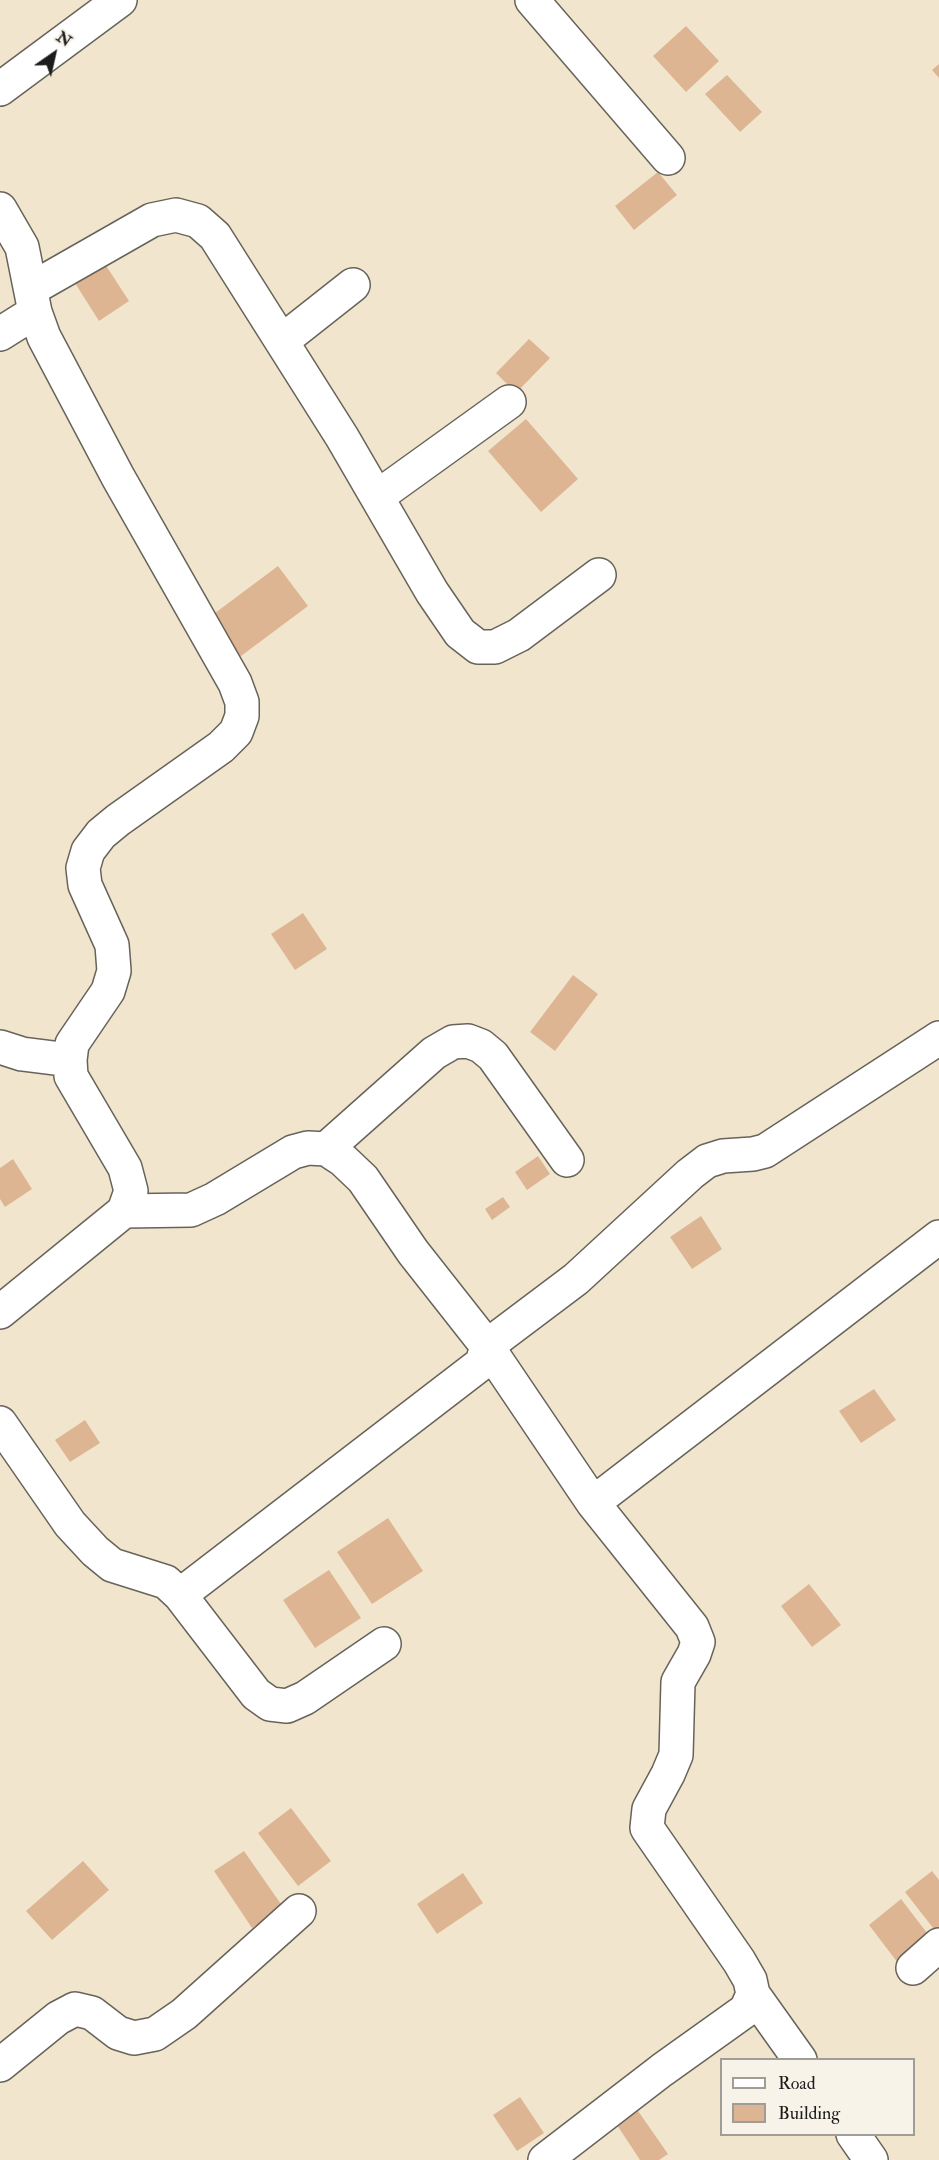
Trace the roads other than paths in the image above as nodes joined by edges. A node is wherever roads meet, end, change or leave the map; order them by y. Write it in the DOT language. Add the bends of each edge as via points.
graph roads {
  1 [pos="120,0"];
  2 [pos="532,0"];
  3 [pos="0,89"];
  4 [pos="668,158"];
  5 [pos="0,208"];
  6 [pos="353,285"];
  7 [pos="33,300"];
  8 [pos="0,334"];
  9 [pos="282,341"];
  10 [pos="509,402"];
  11 [pos="377,497"];
  12 [pos="599,575"];
  13 [pos="939,1038"];
  14 [pos="0,1047"];
  15 [pos="70,1060"];
  16 [pos="326,1149"];
  17 [pos="567,1160"];
  18 [pos="124,1211"];
  19 [pos="938,1241"];
  20 [pos="0,1312"];
  21 [pos="487,1346"];
  22 [pos="0,1423"];
  23 [pos="593,1503"];
  24 [pos="180,1595"];
  25 [pos="384,1644"];
  26 [pos="299,1911"];
  27 [pos="939,1945"];
  28 [pos="913,1968"];
  29 [pos="753,1994"];
  30 [pos="799,2058"];
  31 [pos="0,2066"];
  32 [pos="854,2136"];
  33 [pos="545,2160"];
  34 [pos="871,2160"];
  1 -- 3 [label="street"];
  2 -- 4 [label="street"];
  5 -- 7 [label="street" via="22,247"];
  6 -- 9 [label="street"];
  7 -- 8 [label="street"];
  7 -- 9 [label="street" via="152,220 176,215 198,221 215,236"];
  7 -- 15 [label="street" via="44,337 235,682 242,702 236,732 221,747 118,820 88,851 83,868 85,885 112,945 114,971 108,991 72,1044"];
  9 -- 11 [label="street"];
  10 -- 11 [label="street"];
  11 -- 12 [label="street" via="460,633 478,647 495,647 519,635"];
  13 -- 21 [label="street" via="765,1151 708,1161 576,1279"];
  14 -- 15 [label="street"];
  15 -- 18 [label="street" via="71,1076 125,1168 131,1191"];
  16 -- 17 [label="street" via="434,1053 453,1042 468,1041 493,1056"];
  16 -- 18 [label="street" via="293,1152 191,1210"];
  16 -- 21 [label="street" via="363,1179 413,1252"];
  18 -- 20 [label="street"];
  19 -- 23 [label="street"];
  21 -- 23 [label="street"];
  21 -- 24 [label="street" via="482,1363"];
  22 -- 24 [label="street" via="70,1524 95,1551 112,1564 166,1582"];
  23 -- 29 [label="street" via="680,1610 698,1642 678,1682 676,1755 649,1809 646,1828 739,1961"];
  24 -- 25 [label="street" via="256,1694 270,1704 287,1706 305,1698"];
  26 -- 31 [label="street" via="184,2014 155,2034 134,2038 118,2033 92,2013 75,2010 58,2018"];
  27 -- 28 [label="street"];
  29 -- 30 [label="street"];
  29 -- 33 [label="street" via="746,2010"];
  32 -- 34 [label="street"];
}
